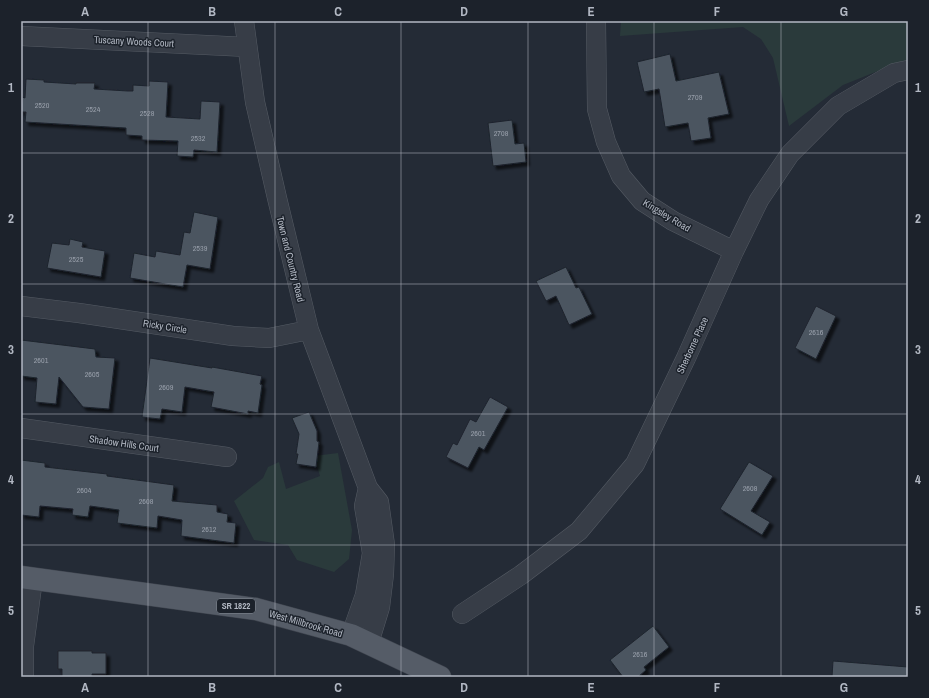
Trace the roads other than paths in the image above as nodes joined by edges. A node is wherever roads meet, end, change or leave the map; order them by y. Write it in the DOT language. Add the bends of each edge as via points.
graph roads {
  1 [pos="244,21"];
  2 [pos="596,21"];
  3 [pos="21,36"];
  4 [pos="247,47"];
  5 [pos="908,70"];
  6 [pos="734,251"];
  7 [pos="21,306"];
  8 [pos="309,330"];
  9 [pos="21,428"];
  10 [pos="227,457"];
  11 [pos="27,578"];
  12 [pos="462,614"];
  13 [pos="360,639"];
  14 [pos="24,677"];
  15 [pos="440,677"];
  1 -- 4 [label="street, Town and Country Road"];
  2 -- 6 [label="street, Kingsley Road" via="597,108 606,142 621,176 642,201 673,221"];
  3 -- 4 [label="street, Tuscany Woods Court"];
  4 -- 8 [label="street, Town and Country Road" via="255,102"];
  5 -- 6 [label="street, Sherborne Place" via="894,74 838,106 790,154 758,200"];
  6 -- 12 [label="street, Sherborne Place" via="635,464 579,531"];
  7 -- 8 [label="street, Ricky Circle" via="233,336 269,338"];
  8 -- 13 [label="street, Town and Country Road" via="368,488 364,506 372,552"];
  9 -- 10 [label="street, Shadow Hills Court"];
  11 -- 13 [label="main road, West Millbrook Road / SR 1822" via="256,609"];
  11 -- 14 [label="street"];
  13 -- 15 [label="main road, West Millbrook Road / SR 1822"];
}
